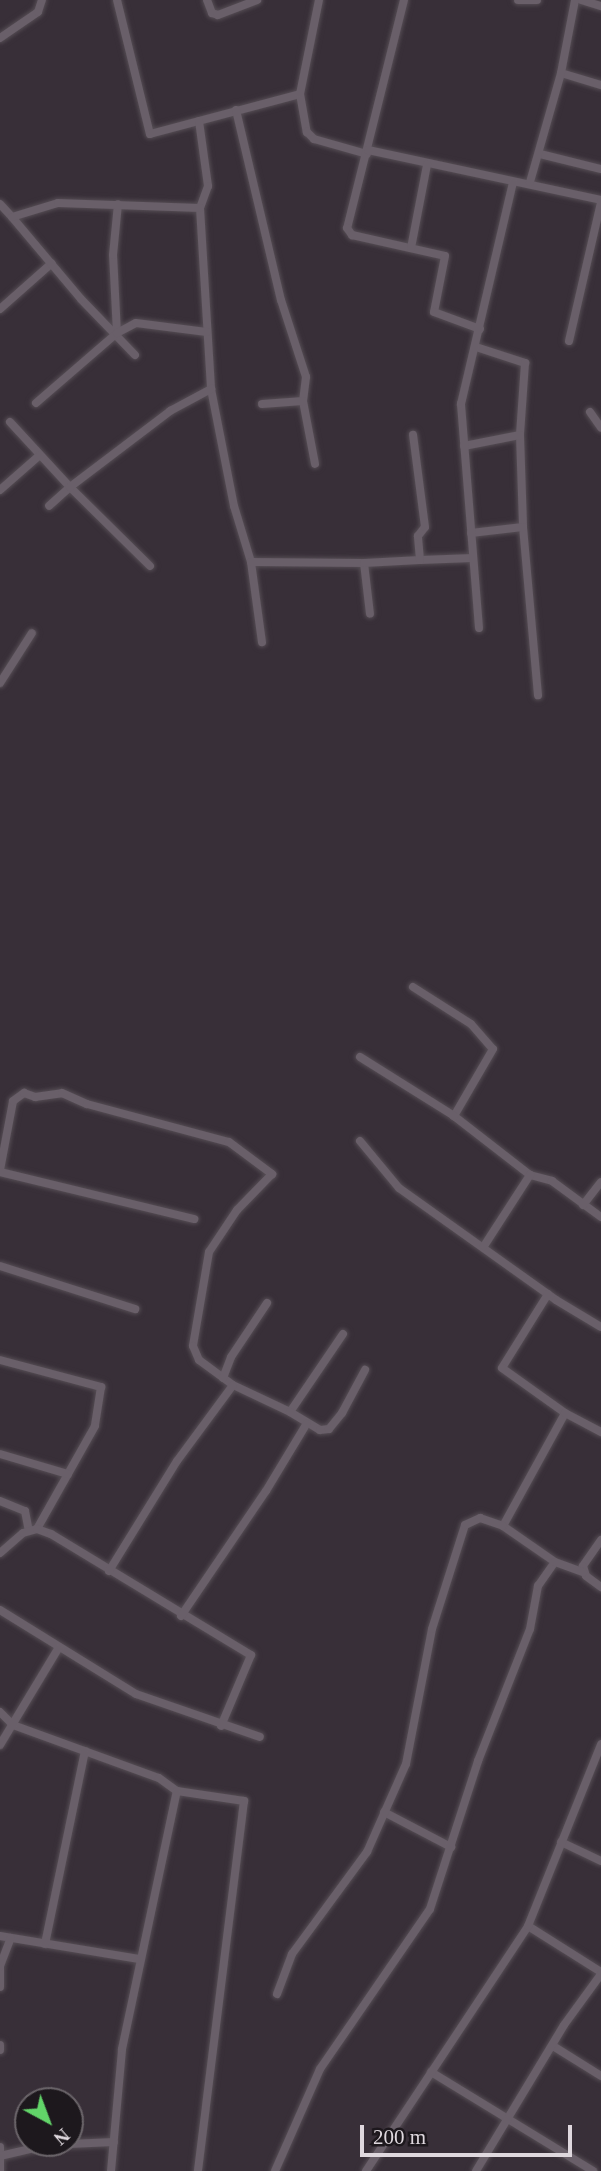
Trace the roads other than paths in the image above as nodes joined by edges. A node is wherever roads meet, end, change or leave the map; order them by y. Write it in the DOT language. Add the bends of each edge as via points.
graph roads {
  1 [pos="43,0"];
  2 [pos="117,0"];
  3 [pos="206,0"];
  4 [pos="257,0"];
  5 [pos="320,0"];
  6 [pos="404,0"];
  7 [pos="518,0"];
  8 [pos="537,0"];
  9 [pos="575,0"];
  10 [pos="581,0"];
  11 [pos="601,6"];
  12 [pos="0,38"];
  13 [pos="561,73"];
  14 [pos="601,85"];
  15 [pos="300,94"];
  16 [pos="236,110"];
  17 [pos="199,121"];
  18 [pos="368,152"];
  19 [pos="540,154"];
  20 [pos="427,165"];
  21 [pos="601,169"];
  22 [pos="530,182"];
  23 [pos="513,183"];
  24 [pos="601,201"];
  25 [pos="0,204"];
  26 [pos="118,204"];
  27 [pos="200,208"];
  28 [pos="12,217"];
  29 [pos="411,248"];
  30 [pos="52,264"];
  31 [pos="0,309"];
  32 [pos="480,329"];
  33 [pos="205,331"];
  34 [pos="117,333"];
  35 [pos="569,341"];
  36 [pos="476,347"];
  37 [pos="135,355"];
  38 [pos="211,389"];
  39 [pos="303,401"];
  40 [pos="36,403"];
  41 [pos="262,404"];
  42 [pos="590,412"];
  43 [pos="10,422"];
  44 [pos="601,428"];
  45 [pos="414,435"];
  46 [pos="520,435"];
  47 [pos="464,446"];
  48 [pos="40,455"];
  49 [pos="315,464"];
  50 [pos="70,487"];
  51 [pos="0,490"];
  52 [pos="49,506"];
  53 [pos="523,527"];
  54 [pos="471,533"];
  55 [pos="473,558"];
  56 [pos="420,559"];
  57 [pos="251,562"];
  58 [pos="364,564"];
  59 [pos="150,566"];
  60 [pos="370,614"];
  61 [pos="480,628"];
  62 [pos="32,633"];
  63 [pos="262,642"];
  64 [pos="0,683"];
  65 [pos="538,695"];
  66 [pos="413,987"];
  67 [pos="360,1056"];
  68 [pos="4,1114"];
  69 [pos="454,1116"];
  70 [pos="360,1141"];
  71 [pos="0,1171"];
  72 [pos="530,1175"];
  73 [pos="601,1182"];
  74 [pos="583,1205"];
  75 [pos="601,1217"];
  76 [pos="194,1219"];
  77 [pos="484,1245"];
  78 [pos="0,1266"];
  79 [pos="548,1294"];
  80 [pos="267,1303"];
  81 [pos="135,1308"];
  82 [pos="601,1327"];
  83 [pos="344,1334"];
  84 [pos="0,1360"];
  85 [pos="365,1370"];
  86 [pos="223,1378"];
  87 [pos="233,1385"];
  88 [pos="290,1412"];
  89 [pos="565,1413"];
  90 [pos="307,1423"];
  91 [pos="601,1432"];
  92 [pos="0,1454"];
  93 [pos="68,1474"];
  94 [pos="0,1501"];
  95 [pos="503,1526"];
  96 [pos="33,1530"];
  97 [pos="601,1540"];
  98 [pos="0,1553"];
  99 [pos="555,1562"];
  100 [pos="109,1571"];
  101 [pos="583,1572"];
  102 [pos="601,1587"];
  103 [pos="0,1610"];
  104 [pos="181,1616"];
  105 [pos="58,1649"];
  106 [pos="0,1712"];
  107 [pos="12,1725"];
  108 [pos="222,1726"];
  109 [pos="260,1737"];
  110 [pos="601,1744"];
  111 [pos="0,1745"];
  112 [pos="85,1751"];
  113 [pos="599,1756"];
  114 [pos="177,1791"];
  115 [pos="384,1812"];
  116 [pos="561,1842"];
  117 [pos="451,1847"];
  118 [pos="601,1861"];
  119 [pos="528,1926"];
  120 [pos="0,1936"];
  121 [pos="11,1938"];
  122 [pos="45,1944"];
  123 [pos="139,1959"];
  124 [pos="601,1973"];
  125 [pos="0,1987"];
  126 [pos="277,1994"];
  127 [pos="0,2045"];
  128 [pos="553,2046"];
  129 [pos="0,2050"];
  130 [pos="431,2072"];
  131 [pos="601,2076"];
  132 [pos="510,2119"];
  133 [pos="114,2142"];
  134 [pos="0,2147"];
  135 [pos="1,2156"];
  136 [pos="586,2169"];
  137 [pos="0,2171"];
  138 [pos="111,2171"];
  139 [pos="198,2171"];
  140 [pos="275,2171"];
  141 [pos="366,2171"];
  142 [pos="476,2171"];
  1 -- 12 [label="street" via="38,12"];
  2 -- 17 [label="street" via="150,134"];
  3 -- 4 [label="street" via="218,15"];
  5 -- 15 [label="street"];
  6 -- 18 [label="street"];
  7 -- 8 [label="street"];
  9 -- 13 [label="street"];
  10 -- 11 [label="street"];
  13 -- 14 [label="street"];
  13 -- 19 [label="street"];
  15 -- 16 [label="street"];
  15 -- 18 [label="street" via="307,132 314,139"];
  16 -- 17 [label="street"];
  16 -- 39 [label="street" via="281,300 306,377"];
  17 -- 27 [label="street" via="208,186"];
  18 -- 20 [label="street"];
  18 -- 29 [label="street" via="348,232"];
  19 -- 21 [label="street"];
  19 -- 22 [label="street"];
  20 -- 23 [label="street"];
  20 -- 29 [label="street"];
  22 -- 23 [label="street"];
  22 -- 24 [label="street"];
  23 -- 32 [label="street"];
  24 -- 35 [label="street"];
  25 -- 28 [label="street"];
  26 -- 27 [label="street"];
  26 -- 28 [label="street" via="58,203"];
  26 -- 34 [label="street" via="113,255"];
  27 -- 33 [label="street"];
  28 -- 30 [label="street"];
  29 -- 32 [label="street" via="445,256 436,316"];
  30 -- 31 [label="street"];
  30 -- 34 [label="street" via="80,299"];
  32 -- 36 [label="street"];
  33 -- 34 [label="street" via="136,323"];
  33 -- 38 [label="street"];
  34 -- 37 [label="street"];
  34 -- 40 [label="street"];
  36 -- 46 [label="street" via="525,363"];
  36 -- 47 [label="street" via="461,404"];
  38 -- 50 [label="street" via="170,411"];
  38 -- 57 [label="street" via="234,506"];
  39 -- 41 [label="street"];
  39 -- 49 [label="street"];
  42 -- 44 [label="street"];
  43 -- 48 [label="street"];
  45 -- 56 [label="street" via="425,527 418,536"];
  46 -- 47 [label="street"];
  46 -- 53 [label="street"];
  47 -- 54 [label="street"];
  48 -- 50 [label="street"];
  48 -- 51 [label="street"];
  50 -- 52 [label="street"];
  50 -- 59 [label="street"];
  53 -- 54 [label="street"];
  53 -- 65 [label="street"];
  54 -- 55 [label="street"];
  55 -- 56 [label="street"];
  55 -- 61 [label="street"];
  56 -- 58 [label="street"];
  57 -- 58 [label="street"];
  57 -- 63 [label="street"];
  58 -- 60 [label="street"];
  62 -- 64 [label="street"];
  66 -- 69 [label="street" via="471,1024 494,1049"];
  67 -- 69 [label="street"];
  68 -- 71 [label="street"];
  68 -- 86 [label="street" via="24,1093 35,1097 62,1093 87,1104 229,1142 272,1174 237,1210 203,1267 193,1346 199,1360"];
  69 -- 72 [label="street"];
  70 -- 77 [label="street" via="399,1188"];
  71 -- 76 [label="street"];
  72 -- 74 [label="street" via="552,1181"];
  72 -- 77 [label="street"];
  73 -- 74 [label="street"];
  74 -- 75 [label="street"];
  77 -- 79 [label="street"];
  78 -- 81 [label="street" via="86,1289"];
  79 -- 82 [label="street"];
  79 -- 89 [label="street" via="502,1368"];
  80 -- 86 [label="street" via="231,1357"];
  83 -- 88 [label="street"];
  84 -- 93 [label="street" via="101,1387 95,1426"];
  85 -- 90 [label="street" via="334,1424 320,1430"];
  86 -- 87 [label="street"];
  87 -- 88 [label="street"];
  87 -- 100 [label="street" via="177,1461"];
  88 -- 90 [label="street"];
  89 -- 91 [label="street"];
  89 -- 95 [label="street"];
  90 -- 104 [label="street" via="267,1492"];
  92 -- 93 [label="street"];
  93 -- 96 [label="street"];
  94 -- 96 [label="street" via="25,1511"];
  95 -- 99 [label="street"];
  95 -- 115 [label="street" via="480,1518 465,1525 432,1629 406,1764"];
  96 -- 98 [label="street"];
  96 -- 100 [label="street"];
  97 -- 101 [label="street"];
  99 -- 101 [label="street"];
  99 -- 117 [label="street" via="538,1587 530,1629 478,1760"];
  100 -- 104 [label="street"];
  101 -- 102 [label="street"];
  103 -- 105 [label="street"];
  104 -- 108 [label="street" via="251,1656"];
  105 -- 107 [label="street"];
  105 -- 108 [label="street" via="135,1694"];
  106 -- 107 [label="street"];
  107 -- 111 [label="street"];
  107 -- 112 [label="street"];
  108 -- 109 [label="street"];
  110 -- 113 [label="street"];
  112 -- 114 [label="street" via="159,1778"];
  112 -- 122 [label="street"];
  113 -- 116 [label="street"];
  114 -- 123 [label="street"];
  114 -- 139 [label="street" via="244,1801"];
  115 -- 117 [label="street"];
  115 -- 126 [label="street" via="352,1876 292,1954"];
  116 -- 118 [label="street"];
  116 -- 119 [label="street"];
  117 -- 140 [label="street" via="430,1909 320,2069"];
  119 -- 124 [label="street"];
  119 -- 130 [label="street"];
  120 -- 121 [label="street"];
  121 -- 122 [label="street"];
  121 -- 125 [label="street" via="0,1966"];
  122 -- 123 [label="street"];
  123 -- 133 [label="street" via="122,2049"];
  124 -- 128 [label="street"];
  127 -- 129 [label="street"];
  128 -- 131 [label="street"];
  128 -- 132 [label="street"];
  130 -- 132 [label="street"];
  130 -- 141 [label="street"];
  132 -- 136 [label="street"];
  132 -- 142 [label="street"];
  133 -- 135 [label="street" via="47,2145"];
  133 -- 138 [label="street"];
  134 -- 135 [label="street"];
  135 -- 137 [label="street"];
}
